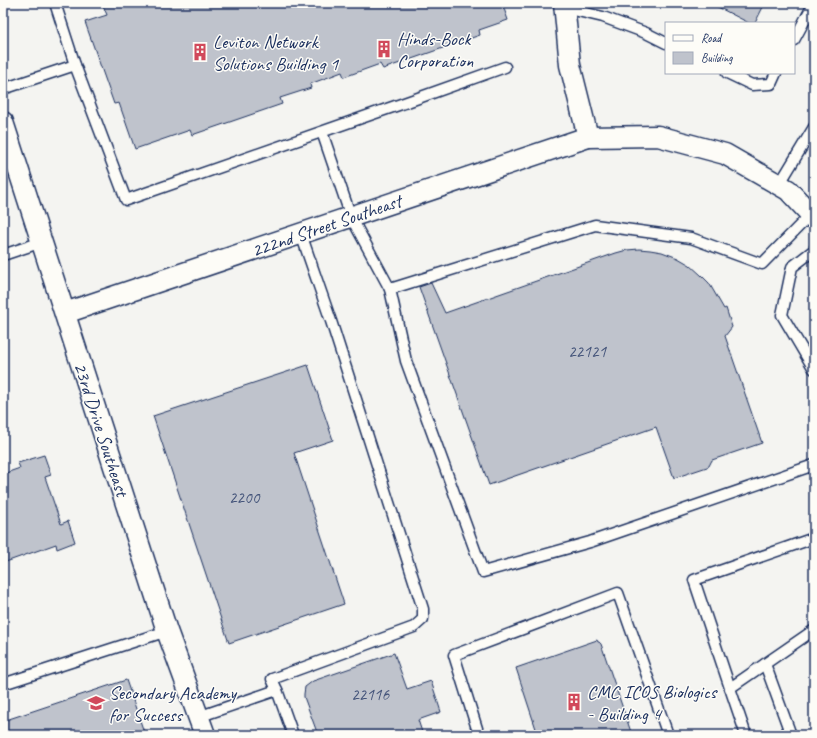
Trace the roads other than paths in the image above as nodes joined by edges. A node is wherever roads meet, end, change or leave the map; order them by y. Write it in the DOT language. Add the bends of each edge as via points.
graph roads {
  1 [pos="55,3"];
  2 [pos="814,3"];
  3 [pos="565,6"];
  4 [pos="795,38"];
  5 [pos="665,42"];
  6 [pos="75,65"];
  7 [pos="505,67"];
  8 [pos="729,74"];
  9 [pos="776,74"];
  10 [pos="3,89"];
  11 [pos="3,122"];
  12 [pos="814,127"];
  13 [pos="322,132"];
  14 [pos="588,137"];
  15 [pos="779,185"];
  16 [pos="812,216"];
  17 [pos="351,217"];
  18 [pos="301,234"];
  19 [pos="42,242"];
  20 [pos="814,250"];
  21 [pos="3,256"];
  22 [pos="390,290"];
  23 [pos="65,313"];
  24 [pos="814,369"];
  25 [pos="814,465"];
  26 [pos="814,538"];
  27 [pos="814,630"];
  28 [pos="167,631"];
  29 [pos="765,664"];
  30 [pos="3,684"];
  31 [pos="730,688"];
  32 [pos="277,690"];
  33 [pos="201,726"];
  34 [pos="293,735"];
  35 [pos="479,735"];
  36 [pos="668,735"];
  37 [pos="746,735"];
  38 [pos="791,735"];
  1 -- 6 [label="lane"];
  2 -- 4 [label="lane"];
  3 -- 5 [label="lane" via="646,33"];
  3 -- 14 [label="street" via="570,65"];
  6 -- 10 [label="lane"];
  6 -- 13 [label="lane" via="126,200"];
  7 -- 13 [label="lane"];
  8 -- 9 [label="lane" via="752,85 771,84"];
  11 -- 19 [label="street, 23rd Drive Southeast"];
  12 -- 15 [label="lane"];
  13 -- 17 [label="lane"];
  14 -- 15 [label="street, 222nd Street Southeast" via="658,136 725,154"];
  14 -- 17 [label="street, 222nd Street Southeast"];
  15 -- 16 [label="street, 222nd Street Southeast" via="788,190"];
  16 -- 22 [label="lane" via="762,264 691,238 595,225"];
  17 -- 18 [label="street, 222nd Street Southeast"];
  17 -- 22 [label="lane"];
  18 -- 23 [label="street, 222nd Street Southeast"];
  18 -- 32 [label="lane" via="424,609 423,619 414,627 272,679"];
  19 -- 21 [label="lane"];
  19 -- 23 [label="street, 23rd Drive Southeast"];
  20 -- 24 [label="lane" via="792,267 782,315"];
  22 -- 25 [label="lane" via="406,361 483,572 590,542"];
  23 -- 28 [label="street, 23rd Drive Southeast"];
  26 -- 31 [label="lane" via="694,580"];
  27 -- 29 [label="lane"];
  28 -- 30 [label="lane"];
  28 -- 33 [label="street, 23rd Drive Southeast"];
  29 -- 31 [label="lane"];
  29 -- 38 [label="lane"];
  31 -- 37 [label="lane"];
  32 -- 33 [label="lane"];
  32 -- 34 [label="lane"];
  35 -- 36 [label="lane" via="454,655 618,593"];
}
